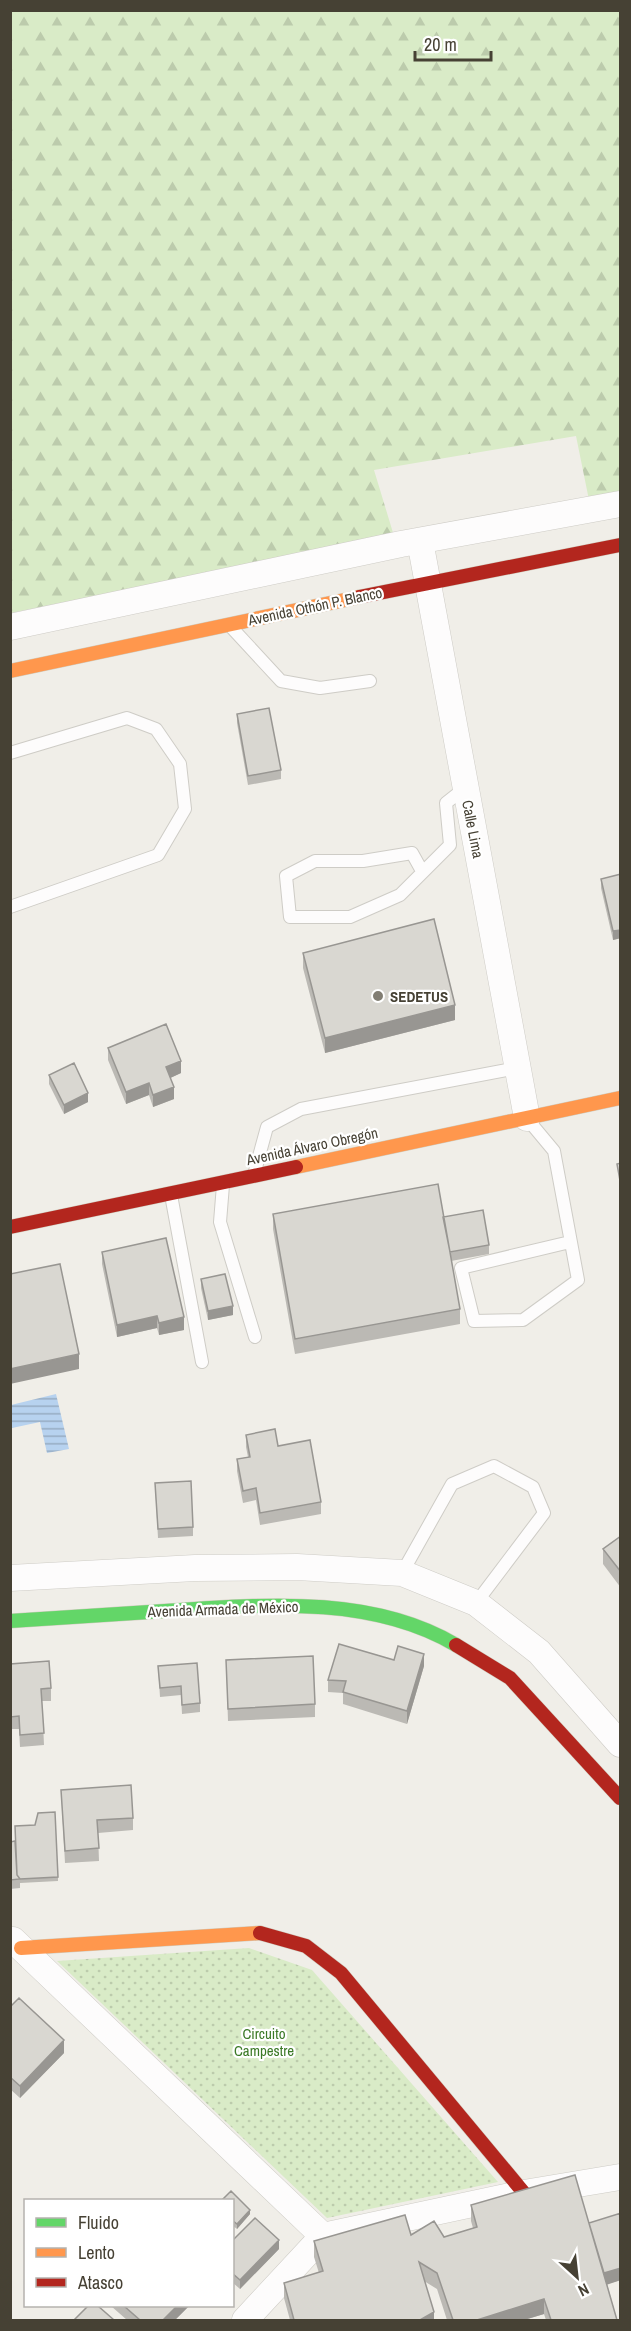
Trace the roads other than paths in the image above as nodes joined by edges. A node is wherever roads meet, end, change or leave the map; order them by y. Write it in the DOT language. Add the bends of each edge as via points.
graph roads {
  1 [pos="621,504"];
  2 [pos="420,541"];
  3 [pos="621,545"];
  4 [pos="427,583"];
  5 [pos="230,625"];
  6 [pos="10,627"];
  7 [pos="10,671"];
  8 [pos="370,681"];
  9 [pos="10,753"];
  10 [pos="465,788"];
  11 [pos="422,871"];
  12 [pos="10,907"];
  13 [pos="517,1068"];
  14 [pos="621,1098"];
  15 [pos="526,1118"];
  16 [pos="254,1175"];
  17 [pos="223,1182"];
  18 [pos="170,1193"];
  19 [pos="10,1227"];
  20 [pos="570,1242"];
  21 [pos="255,1337"];
  22 [pos="202,1362"];
  23 [pos="402,1573"];
  24 [pos="10,1578"];
  25 [pos="476,1603"];
  26 [pos="10,1620"];
  27 [pos="621,1744"];
  28 [pos="621,1798"];
  29 [pos="16,1943"];
  30 [pos="621,2177"];
  31 [pos="524,2193"];
  32 [pos="323,2236"];
  33 [pos="245,2320"];
  1 -- 2 [label="street"];
  2 -- 4 [label="street, Calle Lima"];
  2 -- 6 [label="street"];
  3 -- 4 [label="street, Avenida Othón P. Blanco"];
  4 -- 5 [label="street, Avenida Othón P. Blanco"];
  4 -- 10 [label="street, Calle Lima"];
  5 -- 7 [label="street, Avenida Othón P. Blanco"];
  5 -- 8 [label="lane" via="281,681 320,688"];
  9 -- 12 [label="lane" via="127,718 156,729 180,764 185,809 158,855"];
  10 -- 11 [label="lane" via="446,803 450,845"];
  10 -- 13 [label="street, Calle Lima"];
  11 -- 11 [label="lane" via="400,896 350,917 290,918 286,876 315,861 363,861 412,853"];
  13 -- 15 [label="street, Calle Lima"];
  13 -- 16 [label="lane" via="301,1109 267,1127"];
  14 -- 15 [label="street, Avenida Álvaro Obregón"];
  15 -- 16 [label="street, Avenida Álvaro Obregón"];
  15 -- 20 [label="lane" via="554,1151"];
  16 -- 17 [label="street, Avenida Álvaro Obregón"];
  17 -- 18 [label="street, Avenida Álvaro Obregón"];
  17 -- 21 [label="lane" via="220,1222"];
  18 -- 19 [label="street, Avenida Álvaro Obregón"];
  18 -- 22 [label="lane"];
  20 -- 20 [label="lane" via="578,1280 523,1320 474,1322 461,1268"];
  23 -- 24 [label="street" via="297,1567 195,1568"];
  23 -- 25 [label="street"];
  23 -- 25 [label="lane" via="452,1484 494,1466 533,1487 544,1513"];
  25 -- 27 [label="street" via="538,1652"];
  26 -- 28 [label="street, Avenida Armada de México" via="239,1606 313,1606 388,1617 445,1639 510,1678"];
  29 -- 31 [label="street" via="256,1932 306,1946 341,1973"];
  29 -- 32 [label="street"];
  30 -- 31 [label="street"];
  31 -- 32 [label="street"];
  32 -- 33 [label="street"];
}
